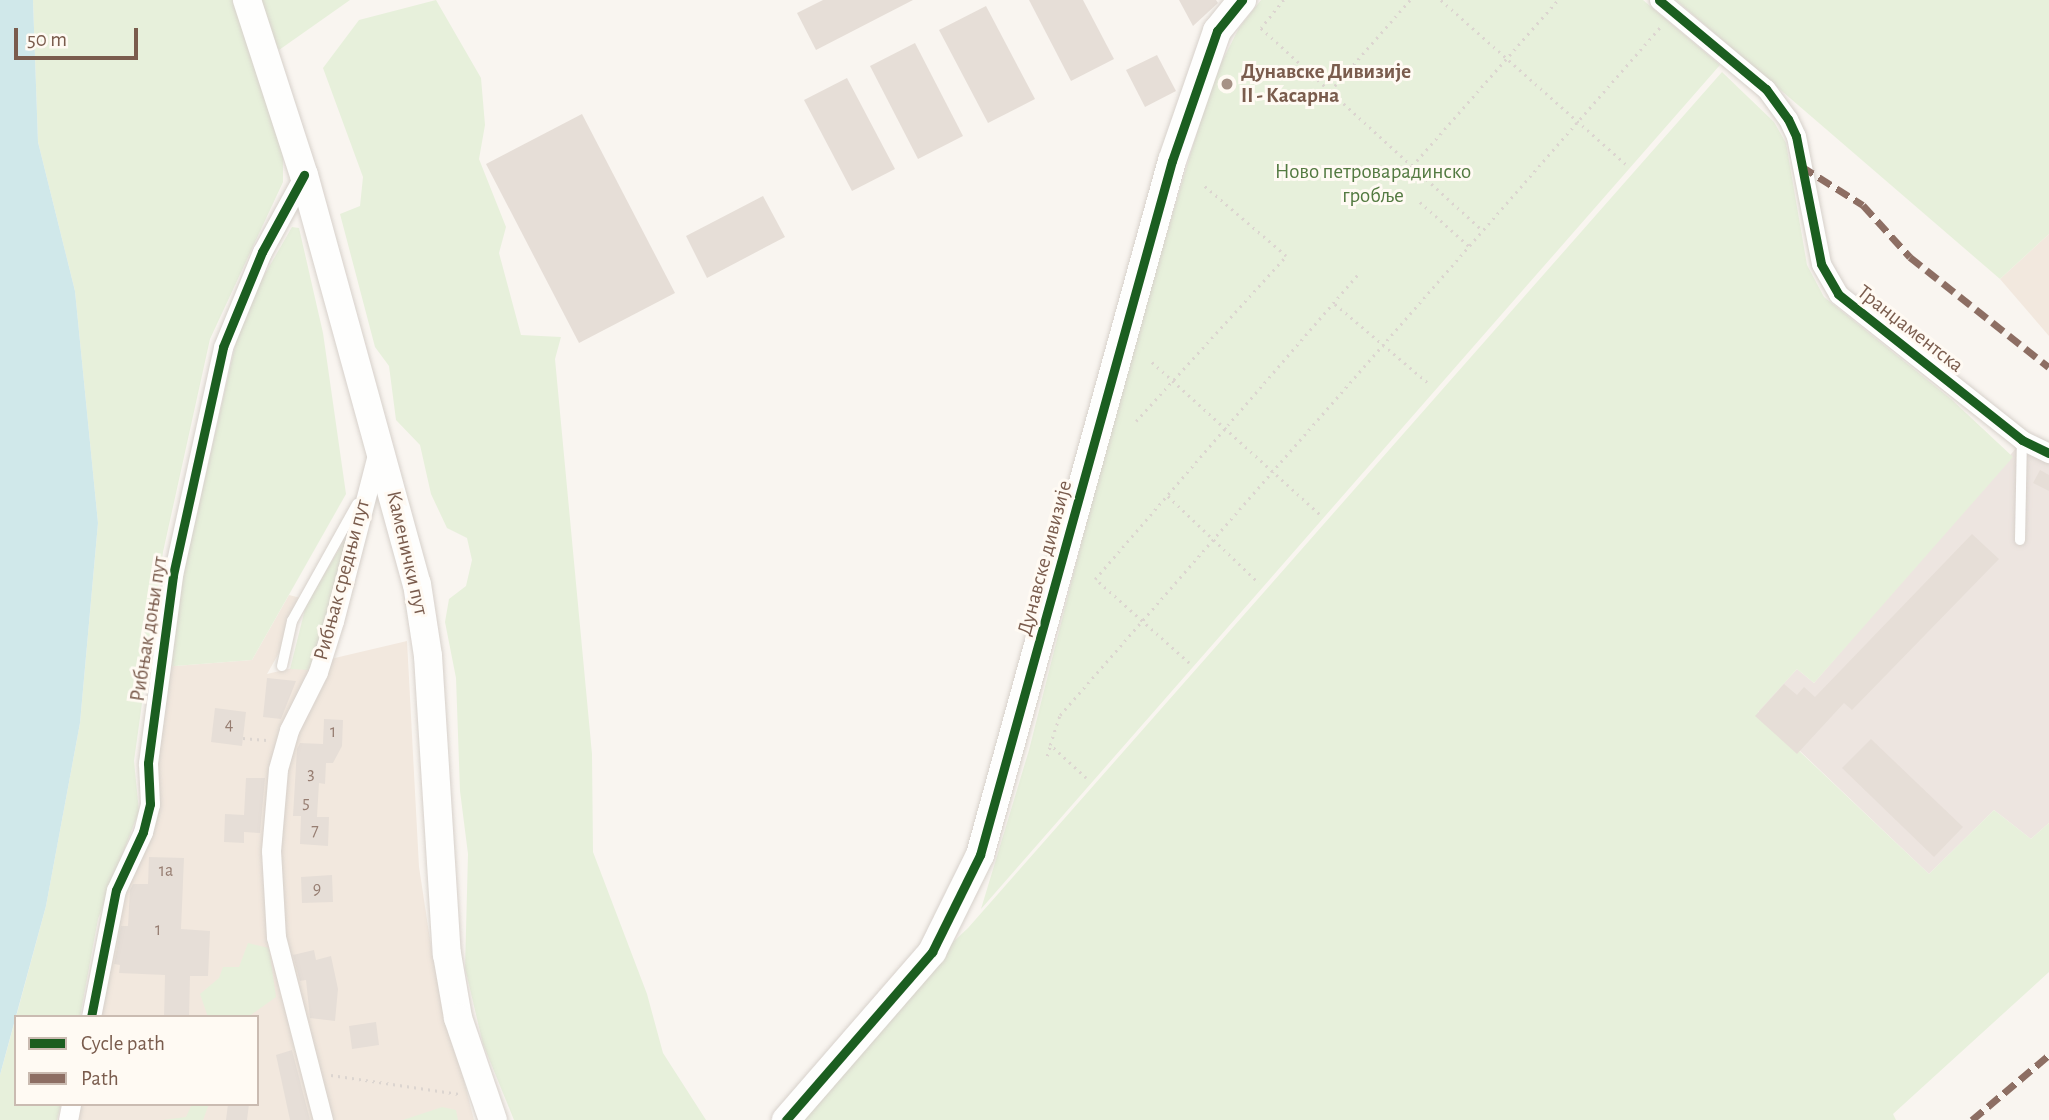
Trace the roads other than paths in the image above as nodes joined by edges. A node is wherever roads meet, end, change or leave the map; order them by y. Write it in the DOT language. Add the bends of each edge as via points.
graph roads {
  1 [pos="247,0"];
  2 [pos="1241,0"];
  3 [pos="1659,0"];
  4 [pos="304,175"];
  5 [pos="2022,440"];
  6 [pos="380,446"];
  7 [pos="2049,453"];
  8 [pos="366,488"];
  9 [pos="2020,540"];
  10 [pos="282,666"];
  11 [pos="91,1015"];
  12 [pos="323,1120"];
  13 [pos="493,1120"];
  14 [pos="786,1120"];
  1 -- 4 [label="street, Каменички пут"];
  2 -- 14 [label="street, Дунавске дивизије" via="1217,31 1172,161 980,855 932,951"];
  3 -- 5 [label="street, Транџаментска" via="1766,89 1788,119 1796,136 1821,264 1838,294"];
  4 -- 6 [label="street, Каменички пут"];
  4 -- 11 [label="street, Рибњак доњи пут" via="262,252 223,347 173,575 148,763 144,832 116,890"];
  5 -- 7 [label="street, Транџаментска"];
  5 -- 9 [label="lane"];
  6 -- 8 [label="street, Рибњак средњи пут"];
  6 -- 13 [label="street, Каменички пут" via="416,584 428,656 447,954 458,1018"];
  8 -- 10 [label="lane" via="297,610"];
  8 -- 12 [label="street, Рибњак средњи пут" via="334,621 278,769 272,894 293,1012"];
}
